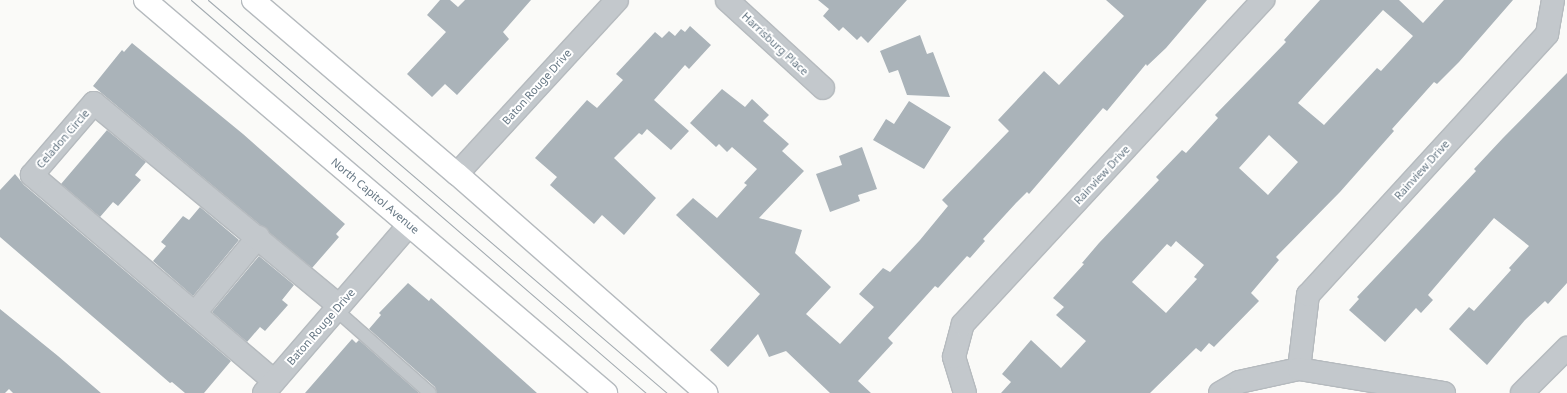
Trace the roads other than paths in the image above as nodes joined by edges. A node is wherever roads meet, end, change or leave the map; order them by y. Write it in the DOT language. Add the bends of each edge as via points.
graph roads {
  1 [pos="145,0"];
  2 [pos="253,0"];
  3 [pos="617,0"];
  4 [pos="727,0"];
  5 [pos="1263,0"];
  6 [pos="1553,0"];
  7 [pos="823,88"];
  8 [pos="457,174"];
  9 [pos="409,225"];
  10 [pos="258,237"];
  11 [pos="337,308"];
  12 [pos="195,312"];
  13 [pos="1567,348"];
  14 [pos="1299,369"];
  15 [pos="269,387"];
  16 [pos="430,393"];
  17 [pos="606,393"];
  18 [pos="706,393"];
  19 [pos="965,393"];
  20 [pos="1220,393"];
  21 [pos="1444,393"];
  22 [pos="1522,393"];
  1 -- 9 [label="main road, North Capitol Avenue"];
  2 -- 8 [label="main road"];
  3 -- 8 [label="street, Baton Rouge Drive"];
  4 -- 7 [label="street, Harrisburg Place"];
  5 -- 19 [label="street, Rainview Drive" via="963,324 954,357"];
  6 -- 14 [label="street, Rainview Drive" via="1547,34 1308,295"];
  8 -- 18 [label="main road"];
  9 -- 11 [label="street, Baton Rouge Drive"];
  9 -- 17 [label="main road, North Capitol Avenue"];
  10 -- 11 [label="street, Celadon Circle"];
  10 -- 12 [label="street"];
  10 -- 12 [label="street, Celadon Circle" via="94,103 32,175"];
  11 -- 15 [label="street, Baton Rouge Drive"];
  11 -- 16 [label="lane"];
  12 -- 15 [label="street, Celadon Circle"];
  13 -- 22 [label="street"];
  14 -- 20 [label="street" via="1240,382"];
  14 -- 21 [label="street"];
}
